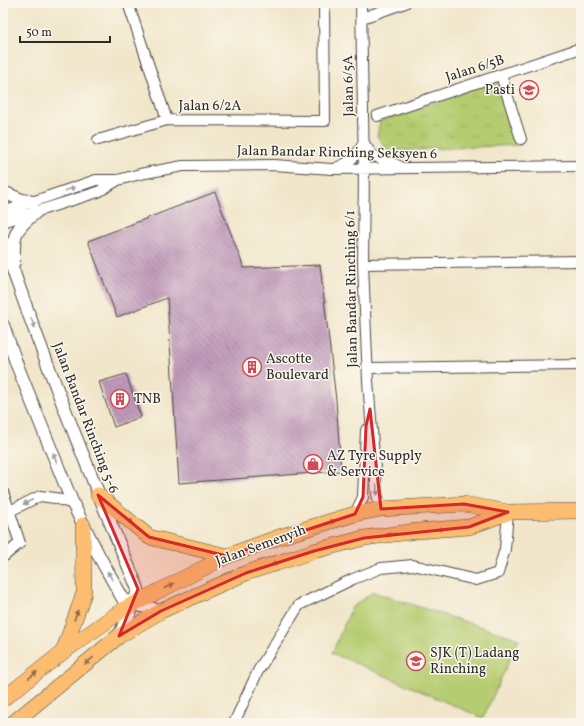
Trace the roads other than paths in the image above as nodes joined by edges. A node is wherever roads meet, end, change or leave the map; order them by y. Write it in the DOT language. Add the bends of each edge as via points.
graph roads {
  1 [pos="128,3"];
  2 [pos="324,3"];
  3 [pos="361,3"];
  4 [pos="405,3"];
  5 [pos="362,18"];
  6 [pos="581,48"];
  7 [pos="501,75"];
  8 [pos="377,116"];
  9 [pos="167,120"];
  10 [pos="521,138"];
  11 [pos="98,140"];
  12 [pos="364,143"];
  13 [pos="581,166"];
  14 [pos="332,169"];
  15 [pos="364,169"];
  16 [pos="407,169"];
  17 [pos="3,192"];
  18 [pos="35,207"];
  19 [pos="3,212"];
  20 [pos="3,222"];
  21 [pos="3,241"];
  22 [pos="581,260"];
  23 [pos="362,264"];
  24 [pos="14,272"];
  25 [pos="3,325"];
  26 [pos="581,365"];
  27 [pos="368,368"];
  28 [pos="370,409"];
  29 [pos="3,492"];
  30 [pos="98,495"];
  31 [pos="73,504"];
  32 [pos="380,509"];
  33 [pos="10,511"];
  34 [pos="581,511"];
  35 [pos="508,512"];
  36 [pos="355,514"];
  37 [pos="83,525"];
  38 [pos="227,556"];
  39 [pos="3,558"];
  40 [pos="134,604"];
  41 [pos="161,610"];
  42 [pos="119,636"];
  43 [pos="63,652"];
  44 [pos="3,699"];
  45 [pos="13,723"];
  46 [pos="234,723"];
  1 -- 9 [label="street"];
  2 -- 9 [label="street, Jalan 6/2A" via="325,121"];
  3 -- 5 [label="street, Jalan 6/5A"];
  4 -- 5 [label="street"];
  5 -- 12 [label="street, Jalan 6/5A"];
  6 -- 7 [label="street, Jalan 6/5B"];
  7 -- 8 [label="street, Jalan 6/5B"];
  7 -- 10 [label="street"];
  9 -- 11 [label="street, Jalan 6/2A"];
  12 -- 14 [label="street" via="348,164"];
  12 -- 15 [label="street, Jalan 6/5A"];
  12 -- 16 [label="street" via="372,155"];
  13 -- 16 [label="street, Jalan Bandar Rinching Seksyen 6"];
  14 -- 15 [label="street, Jalan Bandar Rinching Seksyen 6"];
  14 -- 18 [label="street, Jalan Bandar Rinching Seksyen 6" via="183,166 118,180 96,180"];
  15 -- 16 [label="street, Jalan Bandar Rinching Seksyen 6"];
  15 -- 23 [label="street, Jalan Bandar Rinching 6/1"];
  17 -- 18 [label="street"];
  18 -- 19 [label="street, Jalan Bandar Rinching Seksyen 6"];
  18 -- 20 [label="street, Jalan Bandar Rinching Seksyen 6"];
  18 -- 24 [label="street" via="15,234"];
  21 -- 24 [label="street, Jalan Bandar Rinching 5-6"];
  22 -- 23 [label="street"];
  23 -- 27 [label="street, Jalan Bandar Rinching 6/1"];
  24 -- 30 [label="street, Jalan Bandar Rinching 5-6, one-way"];
  31 -- 25 [label="street, one-way"];
  26 -- 27 [label="street"];
  27 -- 28 [label="street, Jalan Bandar Rinching 6/1"];
  28 -- 32 [label="street, Jalan Bandar Rinching 6/1, one-way"];
  28 -- 36 [label="street, Jalan Bandar Rinching 6/1" via="366,426 363,497"];
  29 -- 33 [label="street"];
  30 -- 38 [label="main road, one-way" via="149,537"];
  30 -- 40 [label="street, Jalan Bandar Rinching 5-6" via="138,589"];
  31 -- 33 [label="street, one-way" via="40,496"];
  31 -- 37 [label="street"];
  32 -- 35 [label="main road, Jalan Semenyih" via="464,504"];
  32 -- 36 [label="main road, Jalan Semenyih"];
  33 -- 39 [label="street" via="20,543"];
  34 -- 35 [label="main road, Jalan Semenyih"];
  35 -- 41 [label="main road, Jalan Semenyih, one-way" via="469,526 364,538 314,551 246,573"];
  35 -- 46 [label="street" via="505,549 498,573 476,580 413,565 381,568 352,578 299,605 258,671"];
  38 -- 36 [label="main road, Jalan Semenyih, one-way"];
  40 -- 37 [label="street, one-way" via="123,599"];
  43 -- 37 [label="main road, one-way" via="84,593"];
  40 -- 38 [label="main road, Jalan Semenyih, one-way"];
  40 -- 41 [label="street"];
  40 -- 42 [label="street, Jalan Bandar Rinching 5-6"];
  40 -- 43 [label="main road, Jalan Semenyih"];
  41 -- 42 [label="main road, Jalan Semenyih"];
  42 -- 45 [label="main road, Jalan Semenyih, one-way"];
  44 -- 43 [label="main road, Jalan Semenyih, one-way"];
}
